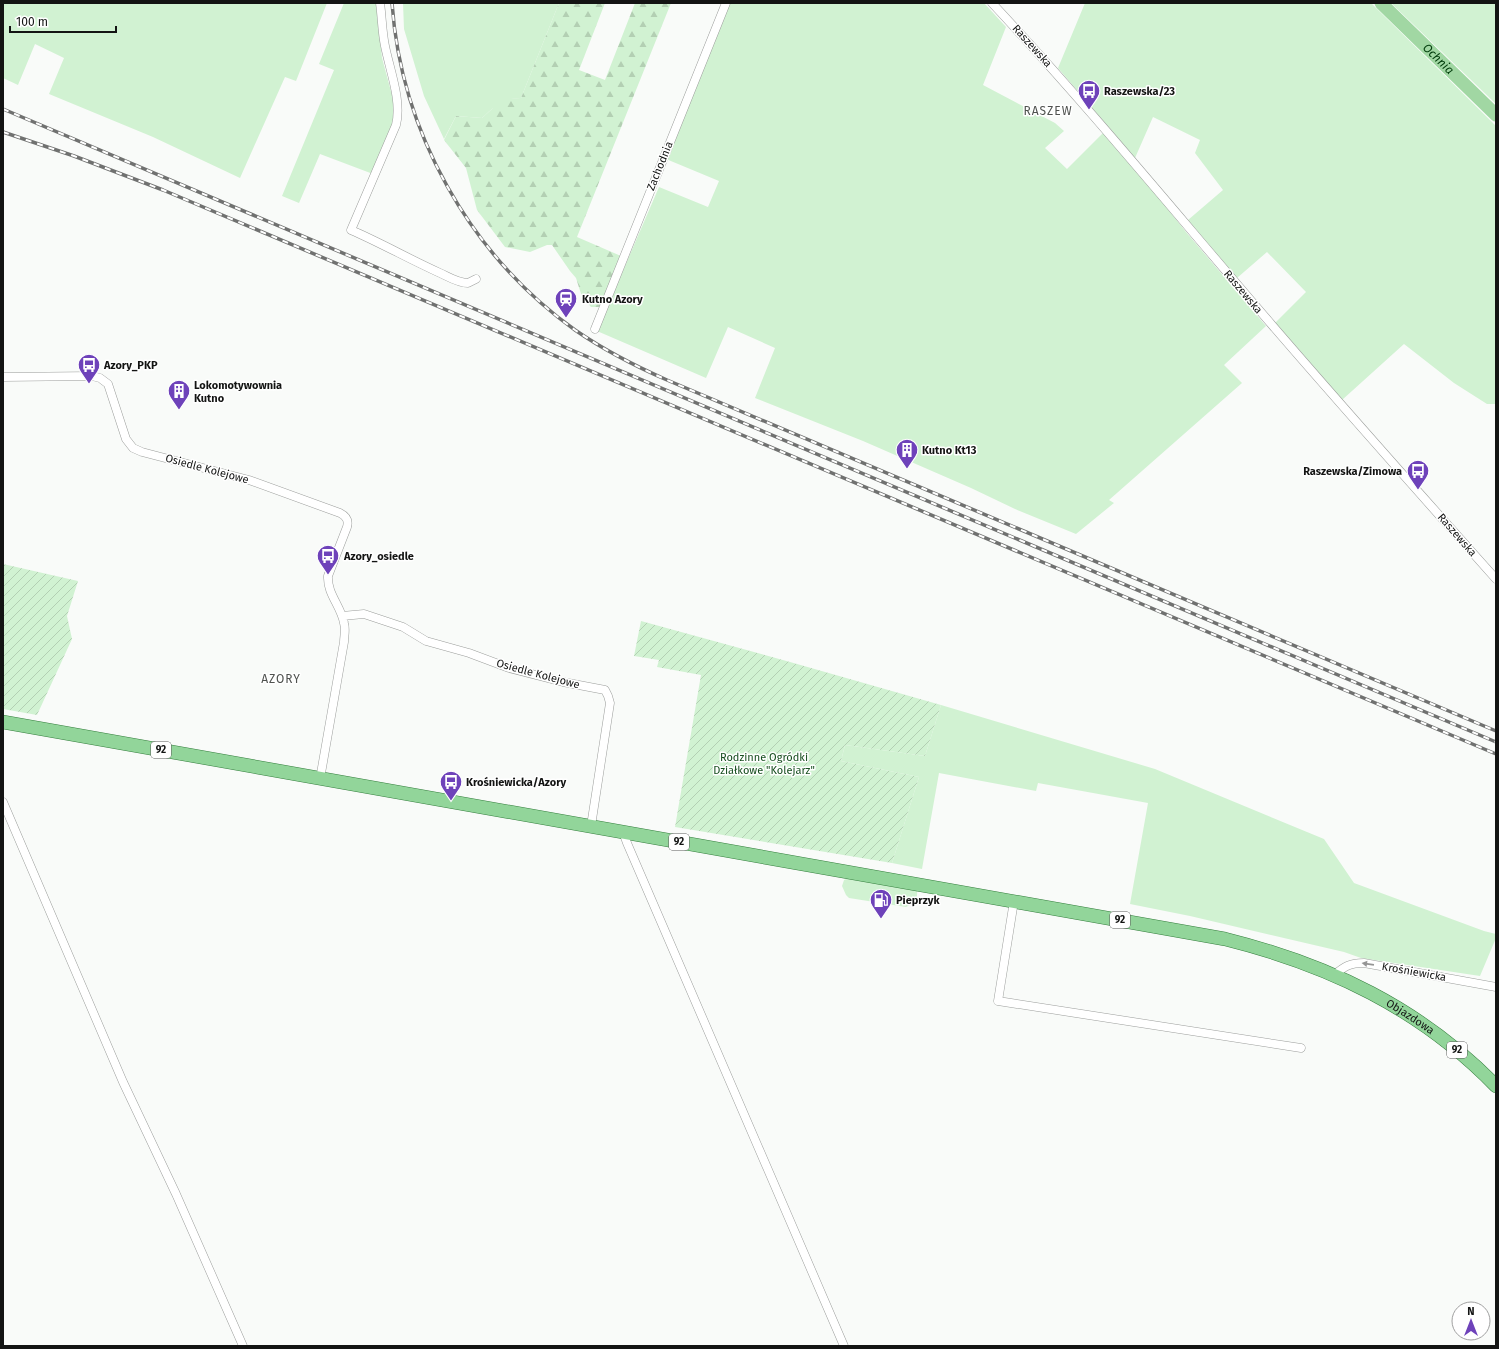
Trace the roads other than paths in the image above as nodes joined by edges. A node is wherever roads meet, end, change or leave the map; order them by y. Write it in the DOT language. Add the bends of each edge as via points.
graph roads {
  1 [pos="380,3"];
  2 [pos="726,3"];
  3 [pos="992,3"];
  4 [pos="476,279"];
  5 [pos="595,329"];
  6 [pos="3,377"];
  7 [pos="1496,579"];
  8 [pos="342,616"];
  9 [pos="3,722"];
  10 [pos="320,779"];
  11 [pos="3,802"];
  12 [pos="591,826"];
  13 [pos="623,832"];
  14 [pos="1014,901"];
  15 [pos="1334,975"];
  16 [pos="1496,987"];
  17 [pos="1301,1048"];
  18 [pos="1496,1086"];
  19 [pos="242,1346"];
  20 [pos="844,1346"];
  1 -- 4 [label="street" via="385,45 398,104 398,120 351,230 457,280 468,283"];
  2 -- 5 [label="street, Zachodnia"];
  3 -- 7 [label="street, Raszewska"];
  6 -- 8 [label="street, Osiedle Kolejowe" via="100,378 108,384 126,439 133,448 249,480 340,512 348,522 347,528 328,576 328,584"];
  8 -- 10 [label="street, Osiedle Kolejowe" via="344,642"];
  8 -- 12 [label="street, Osiedle Kolejowe" via="364,614 403,627 426,641 509,668 605,690 610,702"];
  9 -- 10 [label="main road, 92"];
  10 -- 12 [label="main road, 92"];
  11 -- 19 [label="street" via="123,1082 176,1194"];
  12 -- 13 [label="main road, 92"];
  13 -- 14 [label="main road, 92"];
  13 -- 20 [label="street"];
  14 -- 15 [label="main road, 92" via="1225,940 1283,955"];
  14 -- 17 [label="street" via="998,1001"];
  16 -- 15 [label="street, Krośniewicka, one-way" via="1364,963 1352,963"];
  15 -- 18 [label="main road, Objazdowa / 92" via="1414,1018 1462,1055"];
}
